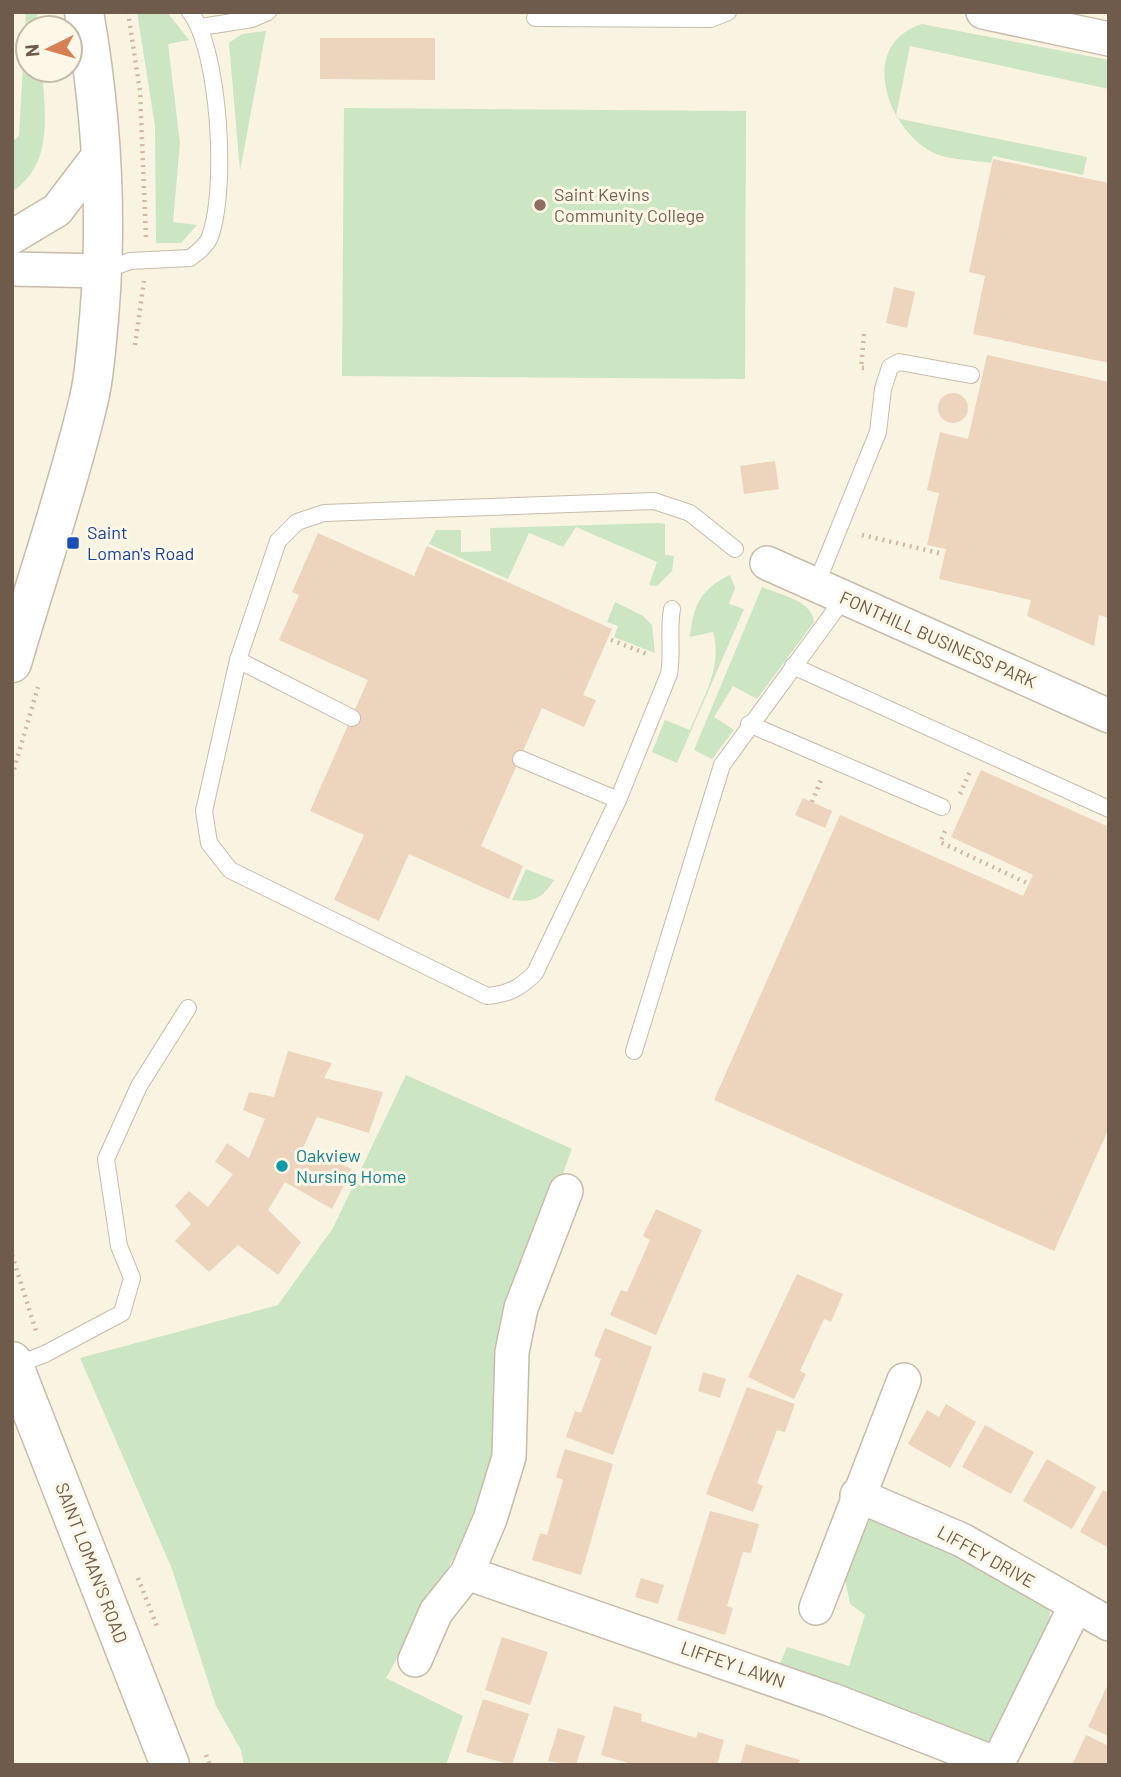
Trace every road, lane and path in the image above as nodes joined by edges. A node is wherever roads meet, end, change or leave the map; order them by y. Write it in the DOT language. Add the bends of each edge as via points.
graph roads {
  1 [pos="84,12"];
  2 [pos="128,12"];
  3 [pos="190,12"];
  4 [pos="268,12"];
  5 [pos="727,12"];
  6 [pos="983,12"];
  7 [pos="535,18"];
  8 [pos="201,27"];
  9 [pos="1109,39"];
  10 [pos="102,151"];
  11 [pos="12,237"];
  12 [pos="146,247"];
  13 [pos="12,269"];
  14 [pos="103,271"];
  15 [pos="971,375"];
  16 [pos="735,549"];
  17 [pos="767,563"];
  18 [pos="830,592"];
  19 [pos="672,609"];
  20 [pos="611,640"];
  21 [pos="238,660"];
  22 [pos="12,663"];
  23 [pos="671,664"];
  24 [pos="793,666"];
  25 [pos="1109,716"];
  26 [pos="352,718"];
  27 [pos="750,724"];
  28 [pos="979,750"];
  29 [pos="522,759"];
  30 [pos="959,796"];
  31 [pos="618,800"];
  32 [pos="1109,808"];
  33 [pos="946,813"];
  34 [pos="1029,884"];
  35 [pos="188,1008"];
  36 [pos="634,1051"];
  37 [pos="566,1191"];
  38 [pos="12,1255"];
  39 [pos="22,1356"];
  40 [pos="904,1380"];
  41 [pos="857,1495"];
  42 [pos="467,1573"];
  43 [pos="1075,1607"];
  44 [pos="816,1608"];
  45 [pos="1109,1624"];
  46 [pos="415,1660"];
  47 [pos="170,1765"];
  48 [pos="997,1765"];
  1 -- 10 [label="street"];
  2 -- 12 [label="path" via="140,91"];
  3 -- 8 [label="lane"];
  4 -- 8 [label="lane"];
  5 -- 7 [label="lane" via="711,19"];
  6 -- 9 [label="street"];
  8 -- 14 [label="lane" via="218,136 216,204 208,241 190,258 130,261"];
  10 -- 11 [label="street" via="57,210"];
  10 -- 14 [label="street"];
  13 -- 14 [label="street"];
  14 -- 22 [label="street" via="89,401"];
  15 -- 18 [label="lane" via="899,362 890,366 878,432"];
  16 -- 21 [label="lane" via="690,513 654,501 310,516 278,541"];
  17 -- 18 [label="street, FONTHILL BUSINESS PARK"];
  18 -- 24 [label="lane"];
  18 -- 25 [label="street, FONTHILL BUSINESS PARK"];
  19 -- 23 [label="lane" via="668,631"];
  20 -- 23 [label="path"];
  21 -- 26 [label="lane"];
  21 -- 31 [label="lane" via="204,811 209,843 218,857 230,870 487,996 520,988 536,973"];
  23 -- 31 [label="lane"];
  24 -- 27 [label="lane"];
  24 -- 28 [label="lane"];
  27 -- 33 [label="lane"];
  27 -- 36 [label="lane" via="722,765"];
  28 -- 30 [label="path"];
  28 -- 32 [label="lane"];
  29 -- 31 [label="lane"];
  33 -- 34 [label="path" via="940,842"];
  35 -- 39 [label="lane" via="139,1086 107,1159 119,1246 132,1278 122,1313 45,1354"];
  37 -- 42 [label="street" via="521,1308 512,1352 509,1457"];
  38 -- 39 [label="path"];
  39 -- 47 [label="street, SAINT LOMAN'S ROAD"];
  40 -- 41 [label="street"];
  41 -- 43 [label="street, LIFFEY DRIVE" via="962,1540"];
  41 -- 44 [label="street"];
  42 -- 46 [label="street" via="436,1612"];
  42 -- 48 [label="street, LIFFEY LAWN" via="832,1700"];
  43 -- 45 [label="street, LIFFEY DRIVE"];
  43 -- 48 [label="street"];
}
